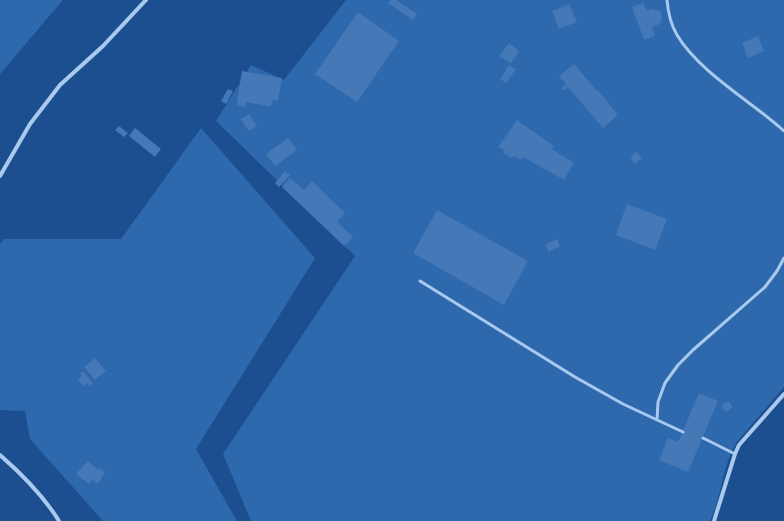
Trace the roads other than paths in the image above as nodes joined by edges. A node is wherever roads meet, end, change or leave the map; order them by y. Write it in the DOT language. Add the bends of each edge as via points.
graph roads {
  1 [pos="146,0"];
  2 [pos="667,0"];
  3 [pos="784,131"];
  4 [pos="0,176"];
  5 [pos="784,258"];
  6 [pos="420,281"];
  7 [pos="784,394"];
  8 [pos="657,420"];
  9 [pos="682,432"];
  10 [pos="703,438"];
  11 [pos="735,454"];
  12 [pos="0,455"];
  13 [pos="59,521"];
  14 [pos="714,521"];
  1 -- 4 [label="street" via="103,46 60,85 30,124"];
  2 -- 3 [label="lane" via="676,34 690,52"];
  5 -- 8 [label="lane" via="765,287 678,365 658,402"];
  6 -- 8 [label="lane" via="575,377"];
  7 -- 11 [label="street" via="739,445"];
  8 -- 9 [label="lane"];
  10 -- 11 [label="lane"];
  11 -- 14 [label="street"];
  12 -- 13 [label="street" via="49,504"];
}
